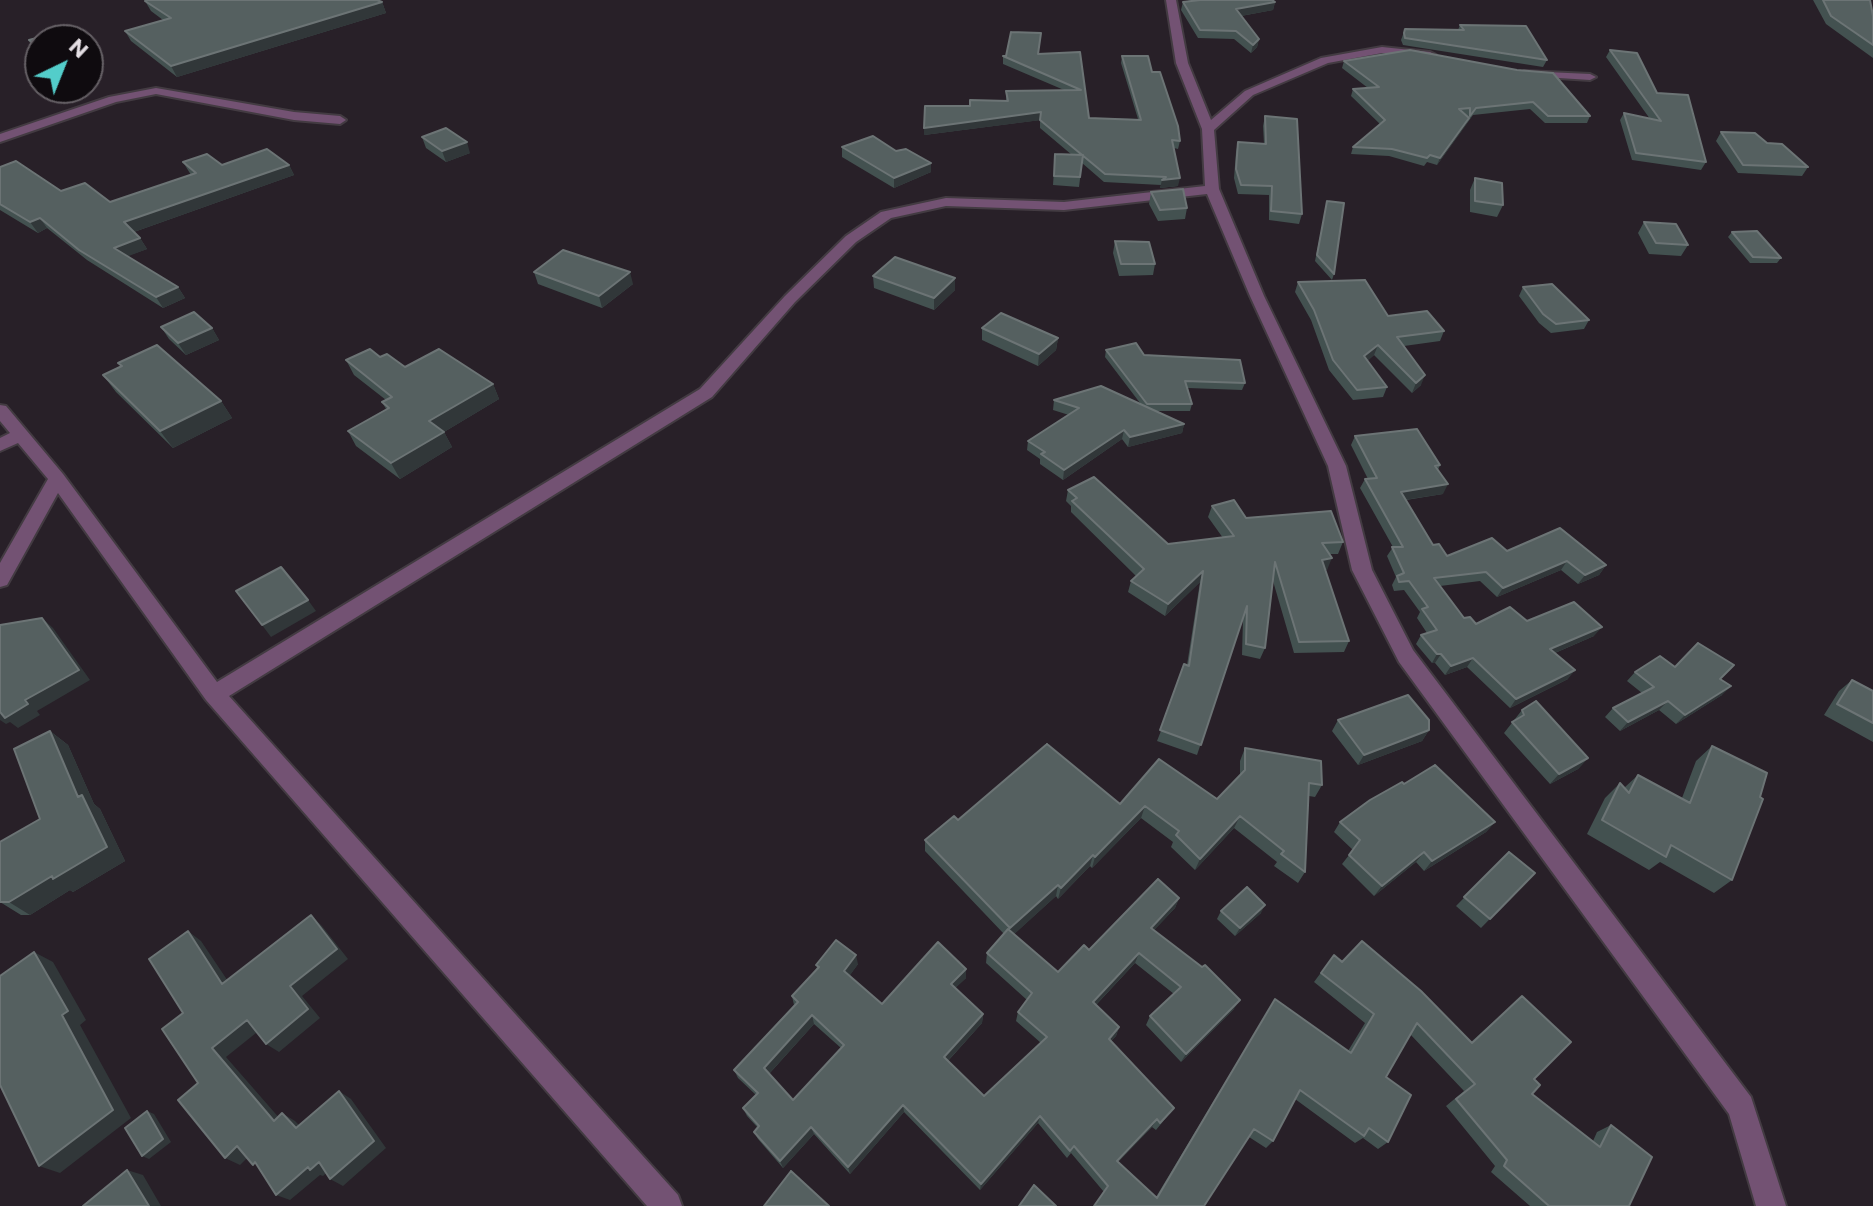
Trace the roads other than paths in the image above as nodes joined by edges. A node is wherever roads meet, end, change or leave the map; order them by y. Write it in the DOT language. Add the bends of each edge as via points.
graph roads {
  1 [pos="1171,0"];
  2 [pos="1438,56"];
  3 [pos="1514,71"];
  4 [pos="1590,77"];
  5 [pos="340,120"];
  6 [pos="1208,129"];
  7 [pos="0,138"];
  8 [pos="1212,189"];
  9 [pos="0,410"];
  10 [pos="10,440"];
  11 [pos="57,478"];
  12 [pos="0,580"];
  13 [pos="214,694"];
  14 [pos="667,1206"];
  15 [pos="1771,1206"];
  1 -- 6 [label="street" via="1182,63"];
  2 -- 6 [label="street" via="1382,50 1325,60 1249,93"];
  3 -- 4 [label="street"];
  5 -- 7 [label="street" via="156,91 113,99"];
  6 -- 8 [label="street"];
  8 -- 13 [label="street" via="1064,206 946,202 886,215 851,239 790,299 706,393"];
  8 -- 15 [label="street" via="1337,466 1362,570 1406,656 1741,1107"];
  9 -- 10 [label="street"];
  10 -- 11 [label="street"];
  11 -- 12 [label="street"];
  11 -- 13 [label="street"];
  13 -- 14 [label="street"];
}
